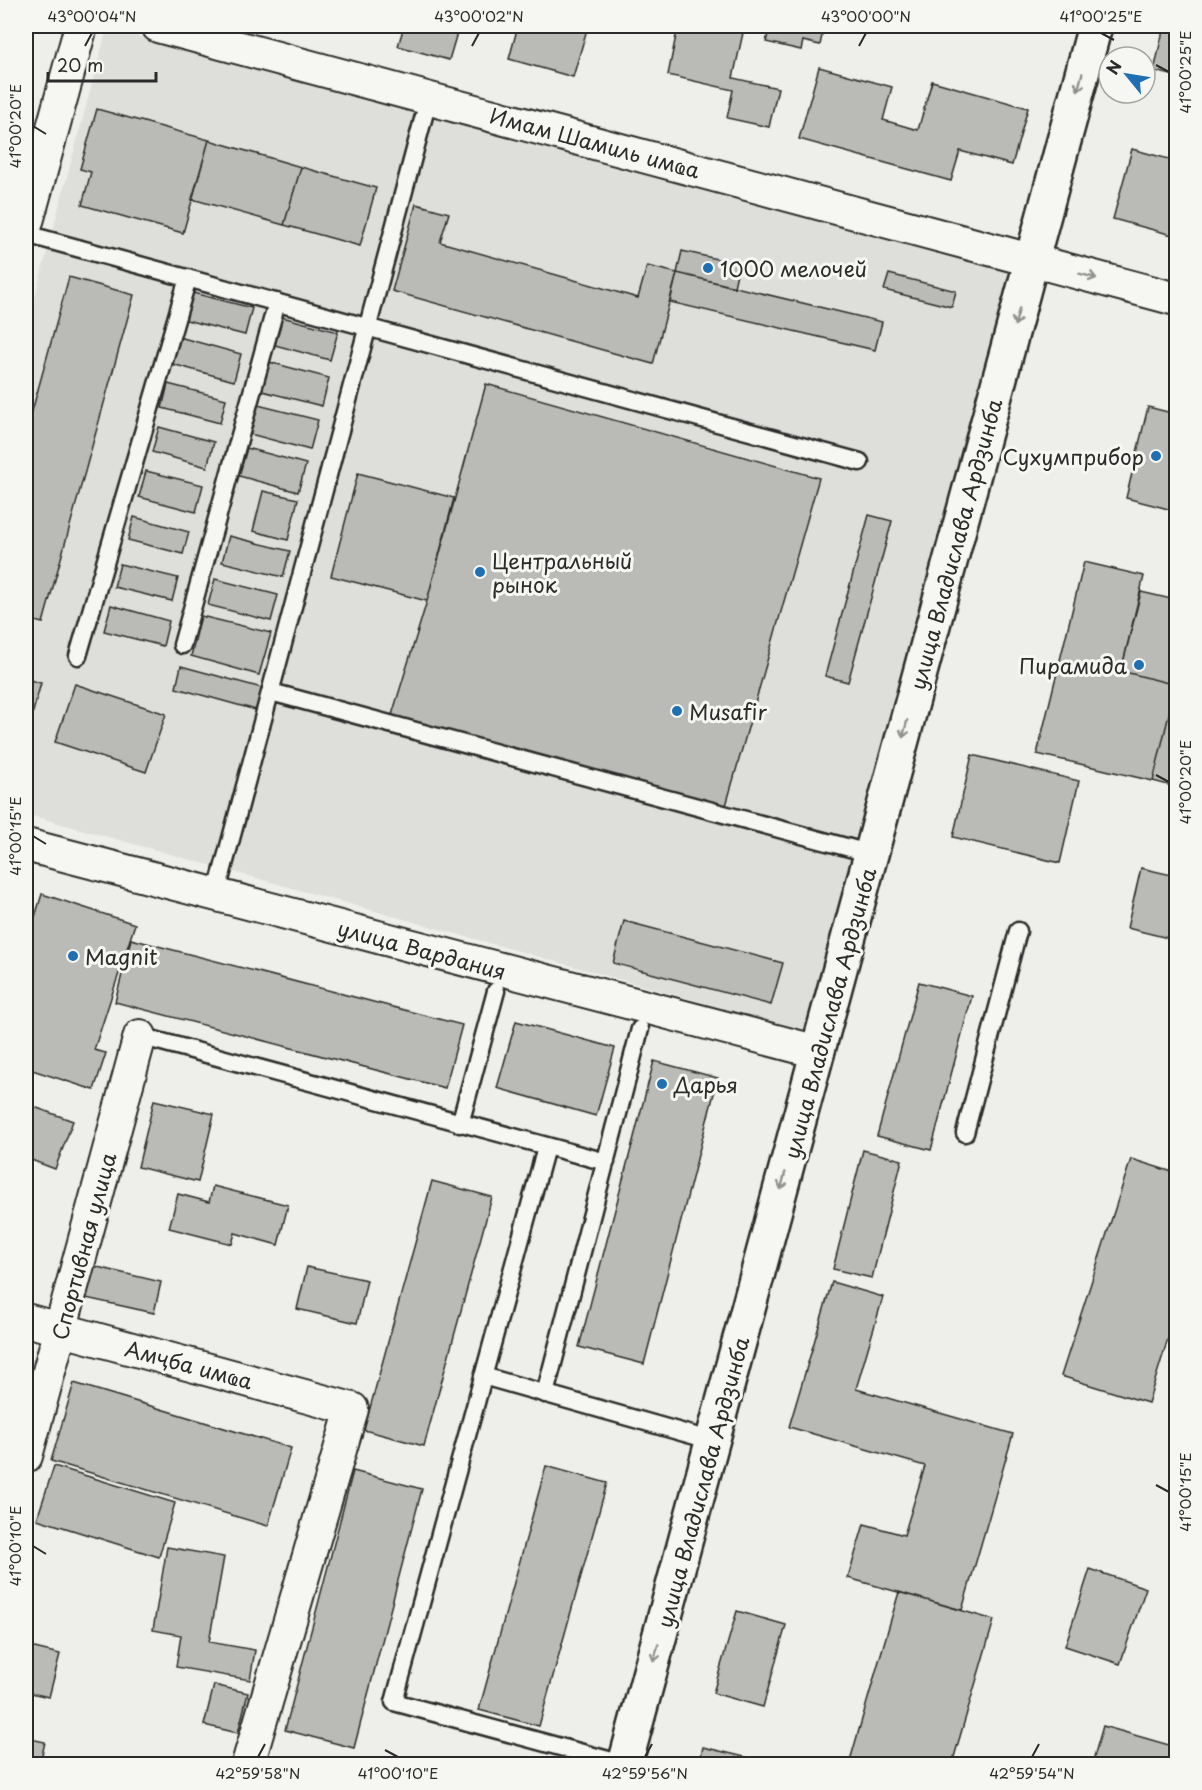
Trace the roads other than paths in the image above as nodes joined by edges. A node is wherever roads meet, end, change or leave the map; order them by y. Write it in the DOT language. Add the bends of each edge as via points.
graph roads {
  1 [pos="81,26"];
  2 [pos="158,26"];
  3 [pos="1095,26"];
  4 [pos="429,97"];
  5 [pos="26,225"];
  6 [pos="26,234"];
  7 [pos="1032,261"];
  8 [pos="188,278"];
  9 [pos="1176,299"];
  10 [pos="277,302"];
  11 [pos="368,327"];
  12 [pos="860,462"];
  13 [pos="182,645"];
  14 [pos="78,656"];
  15 [pos="271,692"];
  16 [pos="26,845"];
  17 [pos="872,854"];
  18 [pos="216,896"];
  19 [pos="1018,931"];
  20 [pos="496,991"];
  21 [pos="640,1029"];
  22 [pos="140,1036"];
  23 [pos="818,1052"];
  24 [pos="460,1124"];
  25 [pos="965,1133"];
  26 [pos="546,1147"];
  27 [pos="606,1162"];
  28 [pos="26,1320"];
  29 [pos="61,1329"];
  30 [pos="483,1376"];
  31 [pos="545,1394"];
  32 [pos="713,1440"];
  33 [pos="26,1456"];
  34 [pos="248,1764"];
  35 [pos="624,1764"];
  1 -- 5 [label="street"];
  2 -- 4 [label="street, Имам Шамиль имҩа"];
  3 -- 7 [label="main road, улица Владислава Ардзинба, one-way"];
  4 -- 7 [label="street, Имам Шамиль имҩа"];
  4 -- 11 [label="lane"];
  6 -- 8 [label="lane"];
  7 -- 9 [label="street, Имам Шамиль имҩа, one-way"];
  7 -- 17 [label="main road, улица Владислава Ардзинба, one-way"];
  8 -- 10 [label="lane"];
  8 -- 14 [label="lane"];
  10 -- 11 [label="lane"];
  10 -- 13 [label="lane"];
  11 -- 12 [label="lane"];
  11 -- 15 [label="lane"];
  15 -- 17 [label="lane"];
  15 -- 18 [label="lane"];
  16 -- 18 [label="street, улица Вардания"];
  17 -- 23 [label="main road, улица Владислава Ардзинба"];
  18 -- 23 [label="street, улица Вардания"];
  19 -- 25 [label="lane"];
  20 -- 24 [label="lane"];
  21 -- 27 [label="lane"];
  22 -- 24 [label="lane"];
  22 -- 29 [label="street, Спортивная улица"];
  23 -- 32 [label="main road, улица Владислава Ардзинба, one-way"];
  24 -- 26 [label="lane"];
  26 -- 27 [label="lane"];
  26 -- 30 [label="lane"];
  27 -- 31 [label="lane"];
  28 -- 29 [label="street, Амҷба имҩа"];
  29 -- 33 [label="street, Спортивная улица"];
  29 -- 34 [label="street, Амҷба имҩа" via="352,1409"];
  30 -- 31 [label="lane"];
  30 -- 35 [label="lane" via="394,1702"];
  31 -- 32 [label="lane"];
  32 -- 35 [label="main road, улица Владислава Ардзинба, one-way"];
}
